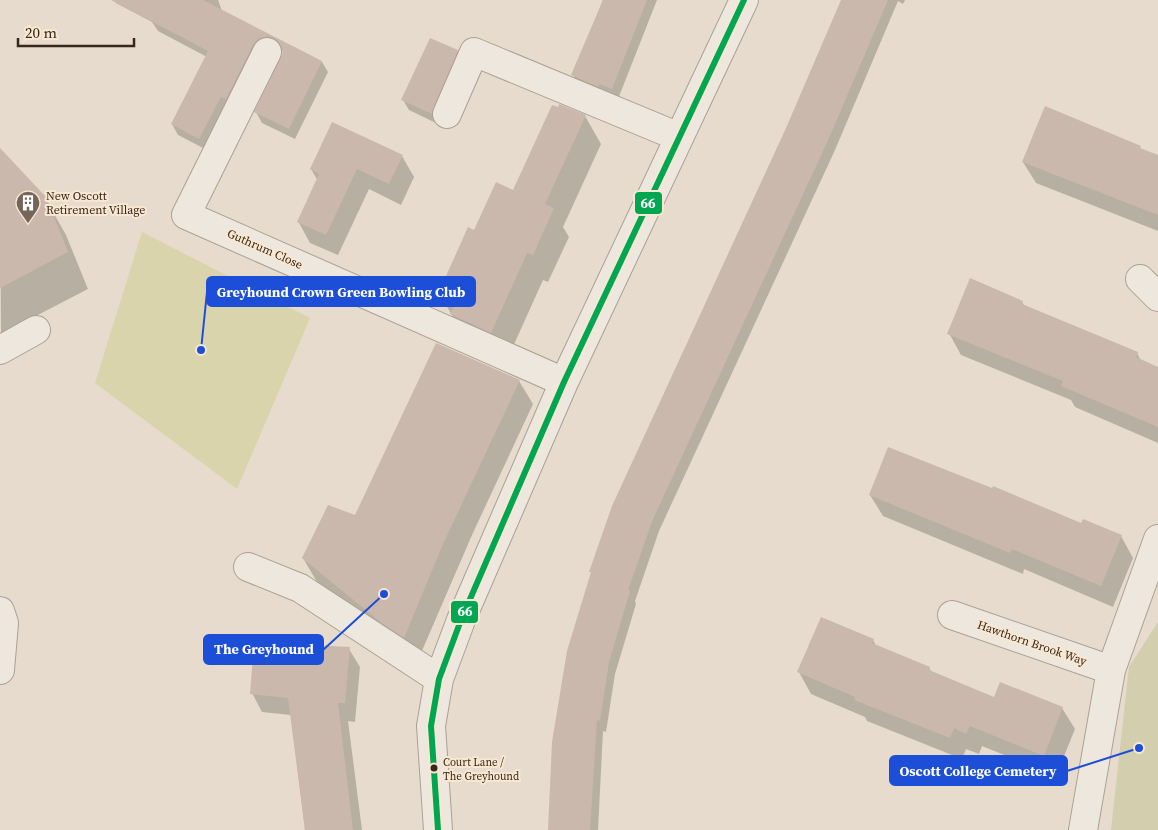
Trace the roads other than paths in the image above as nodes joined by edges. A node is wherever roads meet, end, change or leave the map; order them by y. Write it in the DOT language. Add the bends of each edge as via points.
graph roads {
  1 [pos="744,0"];
  2 [pos="267,52"];
  3 [pos="447,114"];
  4 [pos="679,137"];
  5 [pos="36,330"];
  6 [pos="0,350"];
  7 [pos="564,382"];
  8 [pos="1158,539"];
  9 [pos="248,567"];
  10 [pos="0,611"];
  11 [pos="952,615"];
  12 [pos="0,670"];
  13 [pos="1111,670"];
  14 [pos="439,679"];
  15 [pos="438,830"];
  16 [pos="1082,830"];
  1 -- 4 [label="street"];
  2 -- 7 [label="street, Guthrum Close" via="186,215"];
  3 -- 4 [label="street" via="474,52"];
  4 -- 7 [label="street"];
  5 -- 6 [label="street"];
  7 -- 14 [label="street" via="461,620"];
  8 -- 13 [label="street"];
  9 -- 14 [label="street" via="300,588"];
  10 -- 12 [label="street" via="4,623"];
  11 -- 13 [label="street, Hawthorn Brook Way"];
  13 -- 16 [label="street"];
  14 -- 15 [label="street" via="431,726"];
}
